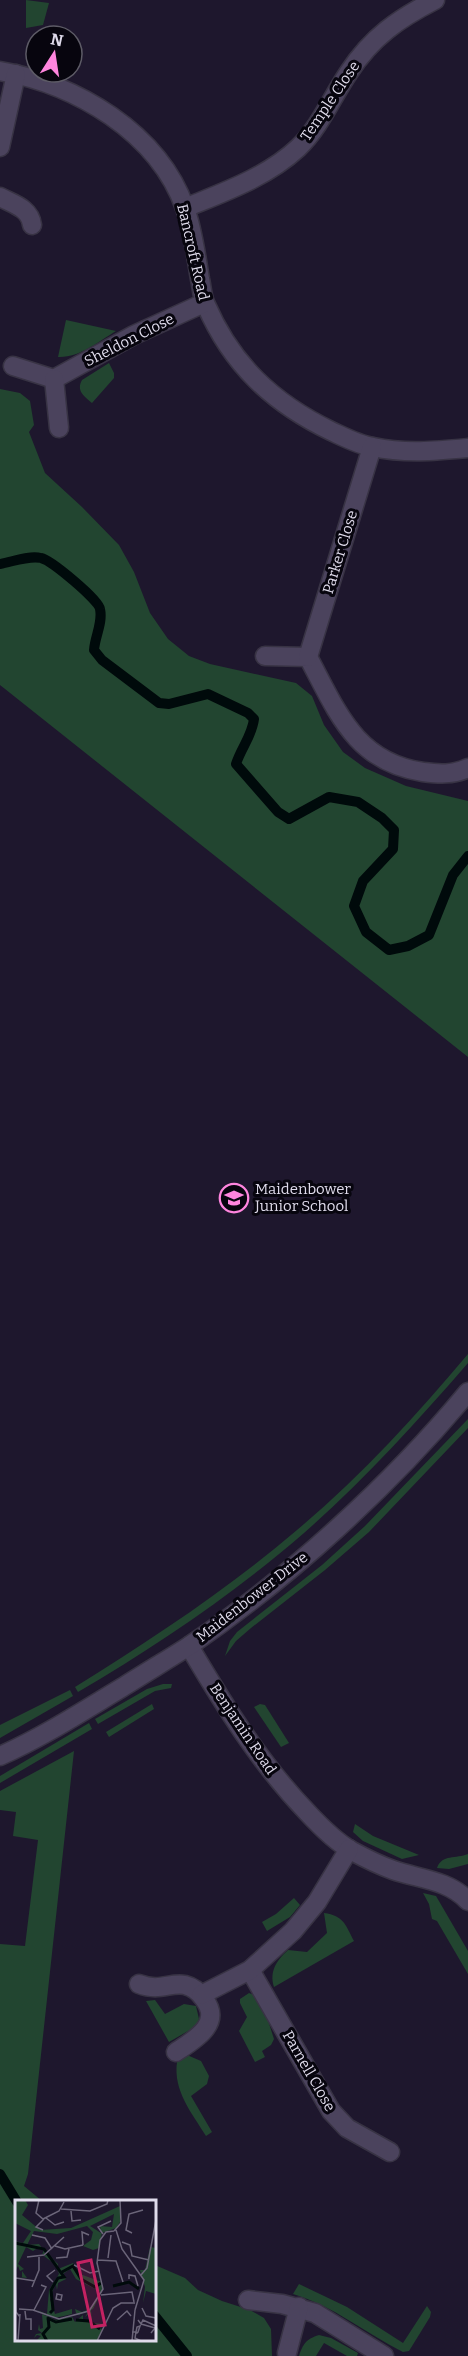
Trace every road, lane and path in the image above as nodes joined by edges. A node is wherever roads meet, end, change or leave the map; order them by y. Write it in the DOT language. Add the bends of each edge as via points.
graph roads {
  1 [pos="435,0"];
  2 [pos="8,72"];
  3 [pos="0,147"];
  4 [pos="0,197"];
  5 [pos="185,208"];
  6 [pos="32,225"];
  7 [pos="204,303"];
  8 [pos="13,366"];
  9 [pos="54,378"];
  10 [pos="59,428"];
  11 [pos="372,447"];
  12 [pos="468,448"];
  13 [pos="266,656"];
  14 [pos="308,657"];
  15 [pos="468,768"];
  16 [pos="468,1392"];
  17 [pos="189,1646"];
  18 [pos="0,1756"];
  19 [pos="349,1849"];
  20 [pos="465,1893"];
  21 [pos="250,1970"];
  22 [pos="139,1984"];
  23 [pos="201,1995"];
  24 [pos="176,2052"];
  25 [pos="390,2152"];
  26 [pos="248,2300"];
  27 [pos="299,2307"];
  28 [pos="287,2353"];
  29 [pos="384,2356"];
  1 -- 5 [label="street, Temple Close" via="390,26 367,46 316,127 298,147 255,177"];
  2 -- 3 [label="street, Bancroft Road"];
  2 -- 5 [label="street, Bancroft Road" via="61,88 92,104 138,138 171,177"];
  4 -- 6 [label="street" via="26,210"];
  5 -- 7 [label="street, Bancroft Road"];
  7 -- 9 [label="street, Sheldon Close"];
  7 -- 11 [label="street, Bancroft Road" via="219,331 256,381 280,402 311,421"];
  8 -- 9 [label="street"];
  9 -- 10 [label="street"];
  11 -- 12 [label="street, Bancroft Road" via="425,452"];
  11 -- 14 [label="street, Parker Close"];
  13 -- 14 [label="street"];
  14 -- 15 [label="street" via="345,726 360,744 384,760 413,770 436,774"];
  16 -- 17 [label="street, Maidenbower Drive" via="425,1442 348,1517 267,1589"];
  17 -- 18 [label="street, Maidenbower Drive" via="84,1711"];
  17 -- 19 [label="street, Benjamin Road" via="258,1756 313,1818"];
  19 -- 20 [label="street, Benjamin Road" via="393,1870"];
  19 -- 21 [label="street" via="307,1915"];
  21 -- 23 [label="street"];
  21 -- 25 [label="street, Parnell Close" via="330,2111 347,2128"];
  22 -- 23 [label="street" via="149,1988 184,1985"];
  23 -- 24 [label="street" via="209,2006 210,2024"];
  26 -- 27 [label="street"];
  27 -- 28 [label="street"];
  27 -- 29 [label="street"];
}
